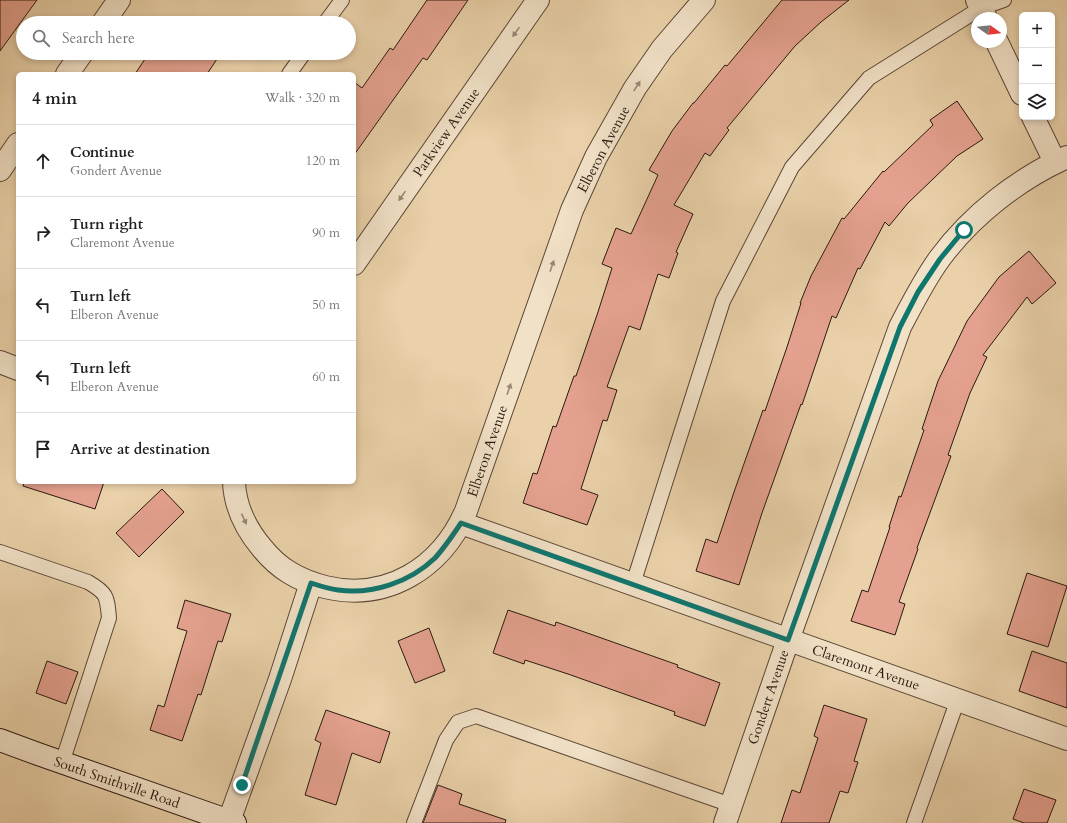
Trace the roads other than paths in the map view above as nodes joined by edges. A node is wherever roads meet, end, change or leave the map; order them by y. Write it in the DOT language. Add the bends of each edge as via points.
graph roads {
  1 [pos="119,0"];
  2 [pos="342,0"];
  3 [pos="538,0"];
  4 [pos="704,0"];
  5 [pos="1004,0"];
  6 [pos="981,9"];
  7 [pos="108,16"];
  8 [pos="330,16"];
  9 [pos="1000,48"];
  10 [pos="77,60"];
  11 [pos="299,60"];
  12 [pos="68,72"];
  13 [pos="290,72"];
  14 [pos="1019,88"];
  15 [pos="1035,120"];
  16 [pos="16,147"];
  17 [pos="1061,160"];
  18 [pos="0,170"];
  19 [pos="356,261"];
  20 [pos="0,362"];
  21 [pos="16,368"];
  22 [pos="234,484"];
  23 [pos="461,523"];
  24 [pos="0,552"];
  25 [pos="311,583"];
  26 [pos="633,584"];
  27 [pos="788,640"];
  28 [pos="958,699"];
  29 [pos="1067,739"];
  30 [pos="0,740"];
  31 [pos="62,763"];
  32 [pos="728,814"];
  33 [pos="232,822"];
  34 [pos="414,823"];
  35 [pos="914,823"];
  1 -- 7 [label="street"];
  2 -- 8 [label="lane"];
  3 -- 19 [label="street, Parkview Avenue, one-way"];
  23 -- 4 [label="street, Elberon Avenue, one-way" via="572,210 596,157 635,88 662,49"];
  5 -- 6 [label="lane"];
  6 -- 26 [label="lane" via="869,78 792,167 723,301"];
  9 -- 14 [label="street"];
  10 -- 12 [label="street"];
  11 -- 13 [label="lane"];
  15 -- 17 [label="street"];
  16 -- 18 [label="street"];
  17 -- 27 [label="street, Gondert Avenue" via="1038,172 995,202 964,230 918,292 900,327"];
  20 -- 21 [label="street"];
  22 -- 25 [label="street, one-way" via="238,507 251,535 271,559 293,576"];
  23 -- 25 [label="street, Elberon Avenue" via="434,558 407,578 383,588 362,591 339,590"];
  23 -- 26 [label="street, Claremont Avenue"];
  24 -- 31 [label="lane" via="88,582 101,590 107,602 109,618"];
  25 -- 33 [label="street"];
  26 -- 27 [label="street, Claremont Avenue"];
  27 -- 28 [label="street, Claremont Avenue"];
  27 -- 32 [label="street, Gondert Avenue"];
  28 -- 29 [label="street, Claremont Avenue"];
  28 -- 35 [label="lane"];
  30 -- 31 [label="street, South Smithville Road"];
  31 -- 33 [label="street, South Smithville Road"];
  32 -- 34 [label="lane" via="476,716 458,722 446,740"];
}
